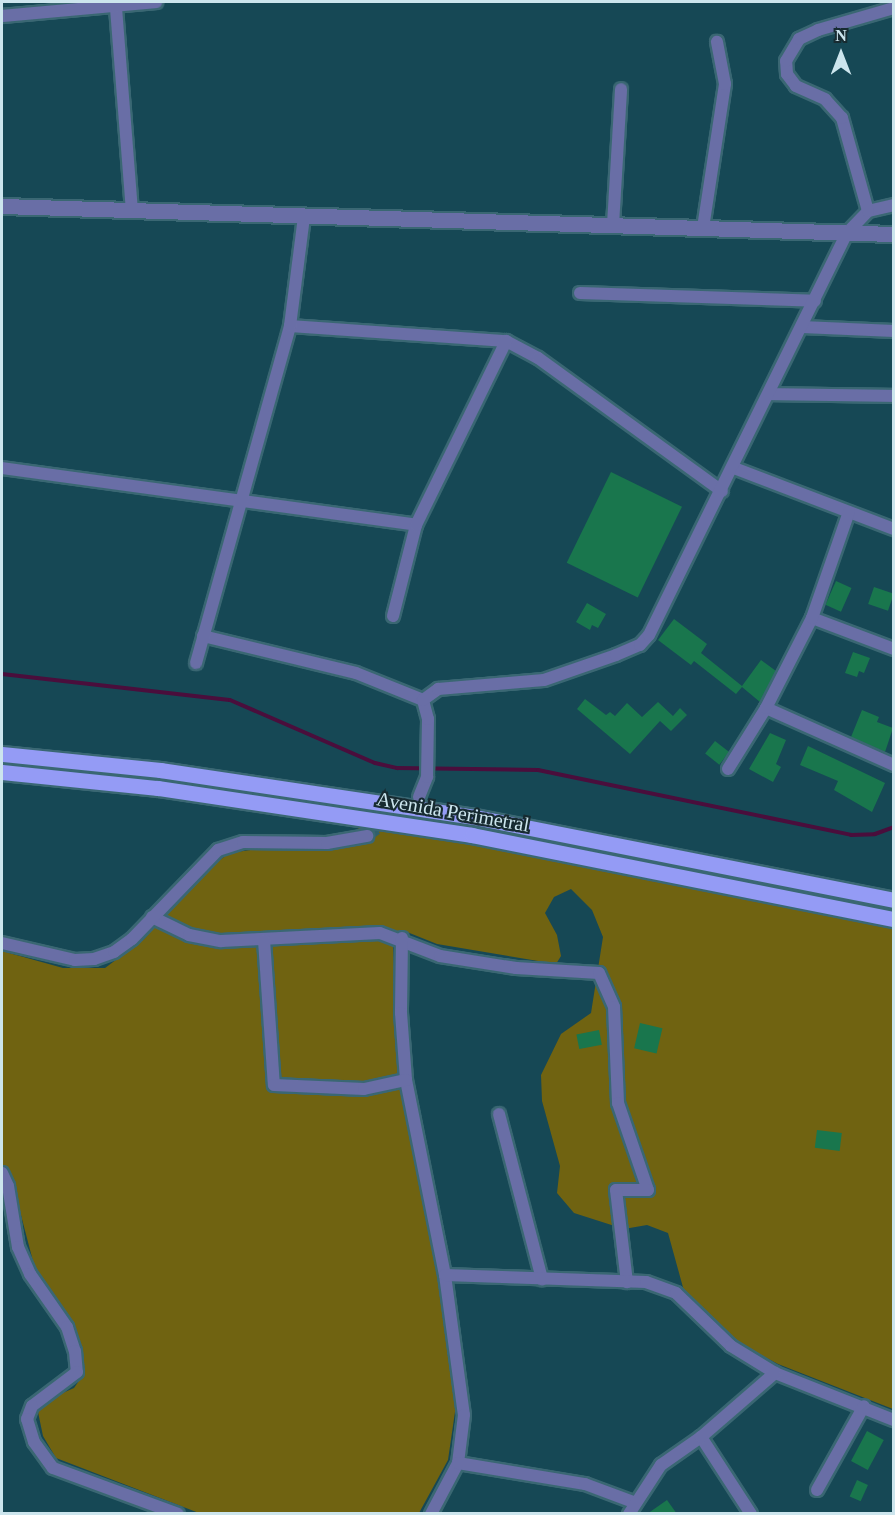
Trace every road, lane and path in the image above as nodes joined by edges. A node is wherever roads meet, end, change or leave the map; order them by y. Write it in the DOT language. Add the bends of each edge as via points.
graph roads {
  1 [pos="156,2"];
  2 [pos="116,8"];
  3 [pos="894,8"];
  4 [pos="2,16"];
  5 [pos="717,42"];
  6 [pos="621,89"];
  7 [pos="894,205"];
  8 [pos="2,206"];
  9 [pos="132,210"];
  10 [pos="868,211"];
  11 [pos="304,216"];
  12 [pos="613,225"];
  13 [pos="703,228"];
  14 [pos="847,233"];
  15 [pos="894,234"];
  16 [pos="580,293"];
  17 [pos="814,301"];
  18 [pos="290,326"];
  19 [pos="802,327"];
  20 [pos="894,331"];
  21 [pos="506,341"];
  22 [pos="770,394"];
  23 [pos="894,396"];
  24 [pos="2,468"];
  25 [pos="734,468"];
  26 [pos="722,491"];
  27 [pos="242,500"];
  28 [pos="849,512"];
  29 [pos="416,525"];
  30 [pos="894,529"];
  31 [pos="393,616"];
  32 [pos="812,618"];
  33 [pos="203,636"];
  34 [pos="894,649"];
  35 [pos="196,663"];
  36 [pos="423,700"];
  37 [pos="766,708"];
  38 [pos="2,754"];
  39 [pos="894,765"];
  40 [pos="728,769"];
  41 [pos="2,772"];
  42 [pos="418,798"];
  43 [pos="367,836"];
  44 [pos="894,900"];
  45 [pos="152,918"];
  46 [pos="894,919"];
  47 [pos="402,939"];
  48 [pos="264,940"];
  49 [pos="2,943"];
  50 [pos="406,1080"];
  51 [pos="499,1114"];
  52 [pos="2,1173"];
  53 [pos="445,1275"];
  54 [pos="542,1279"];
  55 [pos="627,1282"];
  56 [pos="775,1373"];
  57 [pos="864,1406"];
  58 [pos="894,1420"];
  59 [pos="701,1437"];
  60 [pos="458,1463"];
  61 [pos="817,1490"];
  62 [pos="633,1508"];
  63 [pos="178,1514"];
  64 [pos="431,1514"];
  65 [pos="751,1514"];
  1 -- 2 [label="street"];
  2 -- 4 [label="street"];
  2 -- 9 [label="street"];
  3 -- 10 [label="street" via="818,30 800,39 786,61 787,74 796,86 825,99 842,118"];
  5 -- 13 [label="street" via="725,84"];
  6 -- 12 [label="street"];
  7 -- 10 [label="street"];
  8 -- 9 [label="street"];
  9 -- 11 [label="street"];
  10 -- 14 [label="street"];
  11 -- 12 [label="street"];
  11 -- 18 [label="street"];
  12 -- 13 [label="street"];
  13 -- 14 [label="street"];
  14 -- 15 [label="street"];
  14 -- 17 [label="street"];
  16 -- 17 [label="street"];
  17 -- 19 [label="street"];
  18 -- 21 [label="street"];
  18 -- 27 [label="street"];
  19 -- 20 [label="street"];
  19 -- 22 [label="street"];
  21 -- 26 [label="street" via="538,358"];
  21 -- 29 [label="street"];
  22 -- 23 [label="street"];
  22 -- 25 [label="street"];
  24 -- 27 [label="street"];
  25 -- 26 [label="street"];
  25 -- 28 [label="street"];
  26 -- 36 [label="street" via="649,635 640,645 544,680 467,684 438,689"];
  27 -- 29 [label="street"];
  27 -- 33 [label="street"];
  28 -- 30 [label="street"];
  28 -- 32 [label="street"];
  29 -- 31 [label="street"];
  32 -- 34 [label="street"];
  32 -- 37 [label="street"];
  33 -- 35 [label="street"];
  33 -- 36 [label="street" via="356,673"];
  36 -- 42 [label="street" via="428,719 427,777"];
  37 -- 39 [label="street"];
  37 -- 40 [label="street"];
  38 -- 44 [label="main road, Avenida Perimetral" via="160,770 463,815"];
  41 -- 46 [label="main road, Avenida Perimetral" via="158,788 472,835"];
  43 -- 45 [label="street" via="327,843 243,842 218,850"];
  45 -- 48 [label="street" via="189,935 221,941"];
  45 -- 49 [label="street" via="114,952 94,959 75,960"];
  47 -- 48 [label="street" via="380,933 341,933"];
  47 -- 50 [label="street" via="401,1013"];
  47 -- 55 [label="street" via="418,950 440,956 516,968 598,973 614,1007 618,1103 648,1190 616,1190"];
  48 -- 50 [label="street" via="274,1085 364,1089"];
  50 -- 53 [label="street"];
  51 -- 54 [label="street"];
  52 -- 63 [label="street" via="18,1247 30,1274 67,1327 75,1351 77,1372 32,1406 27,1419 34,1442 53,1468"];
  53 -- 54 [label="street"];
  53 -- 60 [label="street" via="464,1415"];
  54 -- 55 [label="street"];
  55 -- 56 [label="street" via="646,1282 676,1293 731,1346"];
  56 -- 57 [label="street"];
  56 -- 59 [label="street"];
  57 -- 58 [label="street"];
  57 -- 61 [label="street"];
  59 -- 62 [label="street" via="660,1465"];
  59 -- 65 [label="street"];
  60 -- 62 [label="street" via="585,1484"];
  60 -- 64 [label="street"];
}
